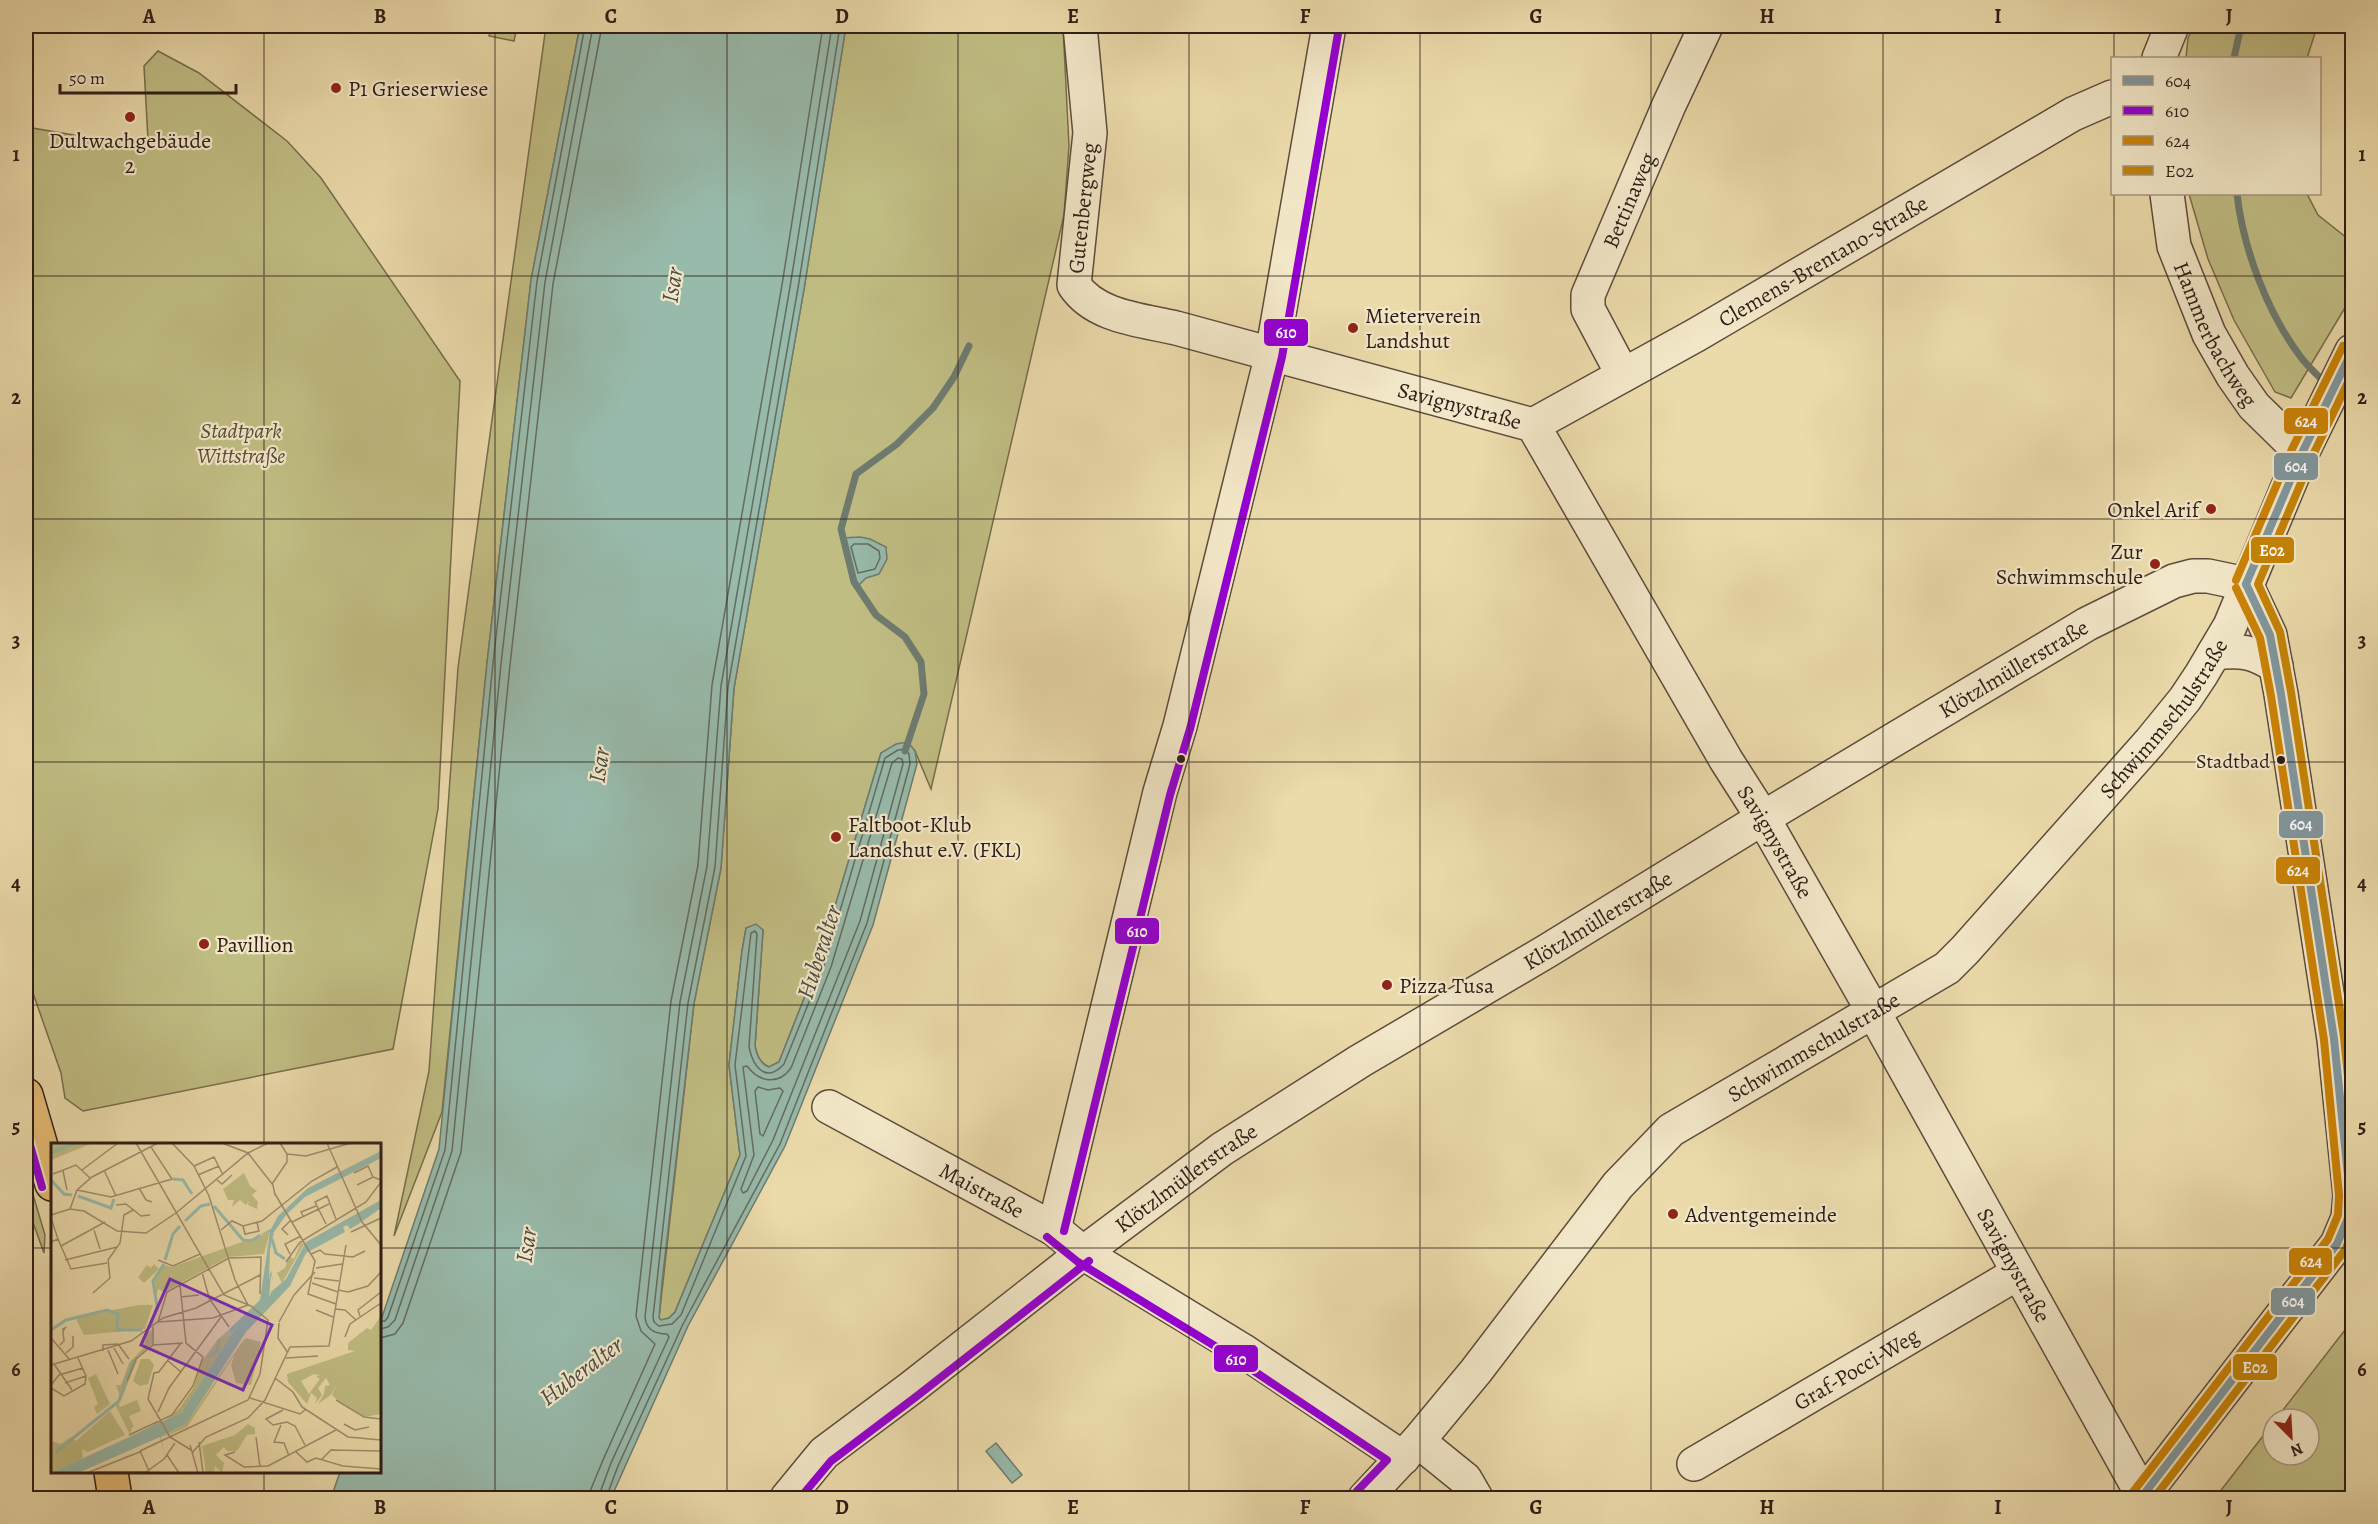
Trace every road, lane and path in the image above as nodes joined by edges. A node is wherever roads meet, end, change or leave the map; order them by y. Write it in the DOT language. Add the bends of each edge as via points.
graph roads {
  1 [pos="1080,26"];
  2 [pos="1329,26"];
  3 [pos="1706,26"];
  4 [pos="2172,26"];
  5 [pos="2158,57"];
  6 [pos="2111,97"];
  7 [pos="2167,195"];
  8 [pos="1272,354"];
  9 [pos="2347,364"];
  10 [pos="1623,375"];
  11 [pos="1533,425"];
  12 [pos="2302,453"];
  13 [pos="2246,585"];
  14 [pos="2214,653"];
  15 [pos="2276,666"];
  16 [pos="1763,818"];
  17 [pos="1874,1011"];
  18 [pos="26,1095"];
  19 [pos="829,1107"];
  20 [pos="51,1181"];
  21 [pos="1054,1229"];
  22 [pos="1083,1253"];
  23 [pos="2018,1274"];
  24 [pos="1410,1449"];
  25 [pos="1694,1464"];
  26 [pos="111,1473"];
  27 [pos="2142,1497"];
  28 [pos="115,1498"];
  29 [pos="788,1498"];
  30 [pos="1365,1498"];
  31 [pos="1476,1498"];
  1 -- 8 [label="street, Gutenbergweg" via="1090,133 1074,285 1092,305"];
  2 -- 8 [label="street"];
  3 -- 10 [label="street, Bettinaweg" via="1588,295 1588,309"];
  4 -- 5 [label="street"];
  6 -- 10 [label="street, Clemens-Brentano-Straße" via="2073,114"];
  7 -- 12 [label="street, Hammerbachweg" via="2174,246 2208,334 2254,406"];
  8 -- 11 [label="street, Savignystraße"];
  8 -- 21 [label="street"];
  9 -- 12 [label="street"];
  10 -- 11 [label="street, Clemens-Brentano-Straße"];
  11 -- 16 [label="street, Savignystraße"];
  12 -- 13 [label="street"];
  13 -- 14 [label="street, Schwimmschulstraße"];
  13 -- 15 [label="street" via="2270,635"];
  13 -- 16 [label="street, Klötzlmüllerstraße" via="2208,576 2174,581 2087,624"];
  14 -- 15 [label="street" via="2242,650"];
  14 -- 17 [label="street, Schwimmschulstraße" via="2185,699 2157,733 1965,950 1934,977"];
  15 -- 27 [label="street" via="2334,1039 2350,1195 2348,1218 2337,1244"];
  16 -- 17 [label="street, Savignystraße"];
  16 -- 22 [label="street, Klötzlmüllerstraße" via="1360,1060 1222,1149"];
  17 -- 23 [label="street, Savignystraße"];
  17 -- 24 [label="street, Schwimmschulstraße" via="1671,1130 1614,1190 1476,1371"];
  18 -- 20 [label="main road"];
  19 -- 21 [label="street, Maistraße"];
  21 -- 22 [label="street, Maistraße"];
  22 -- 24 [label="street, Maistraße"];
  22 -- 29 [label="street, Klötzlmüllerstraße" via="824,1453"];
  23 -- 25 [label="street, Graf-Pocci-Weg"];
  23 -- 27 [label="street, Savignystraße"];
  24 -- 30 [label="street, Schwimmschulstraße"];
  24 -- 31 [label="street, Maistraße" via="1465,1479"];
  26 -- 28 [label="main road"];
}
